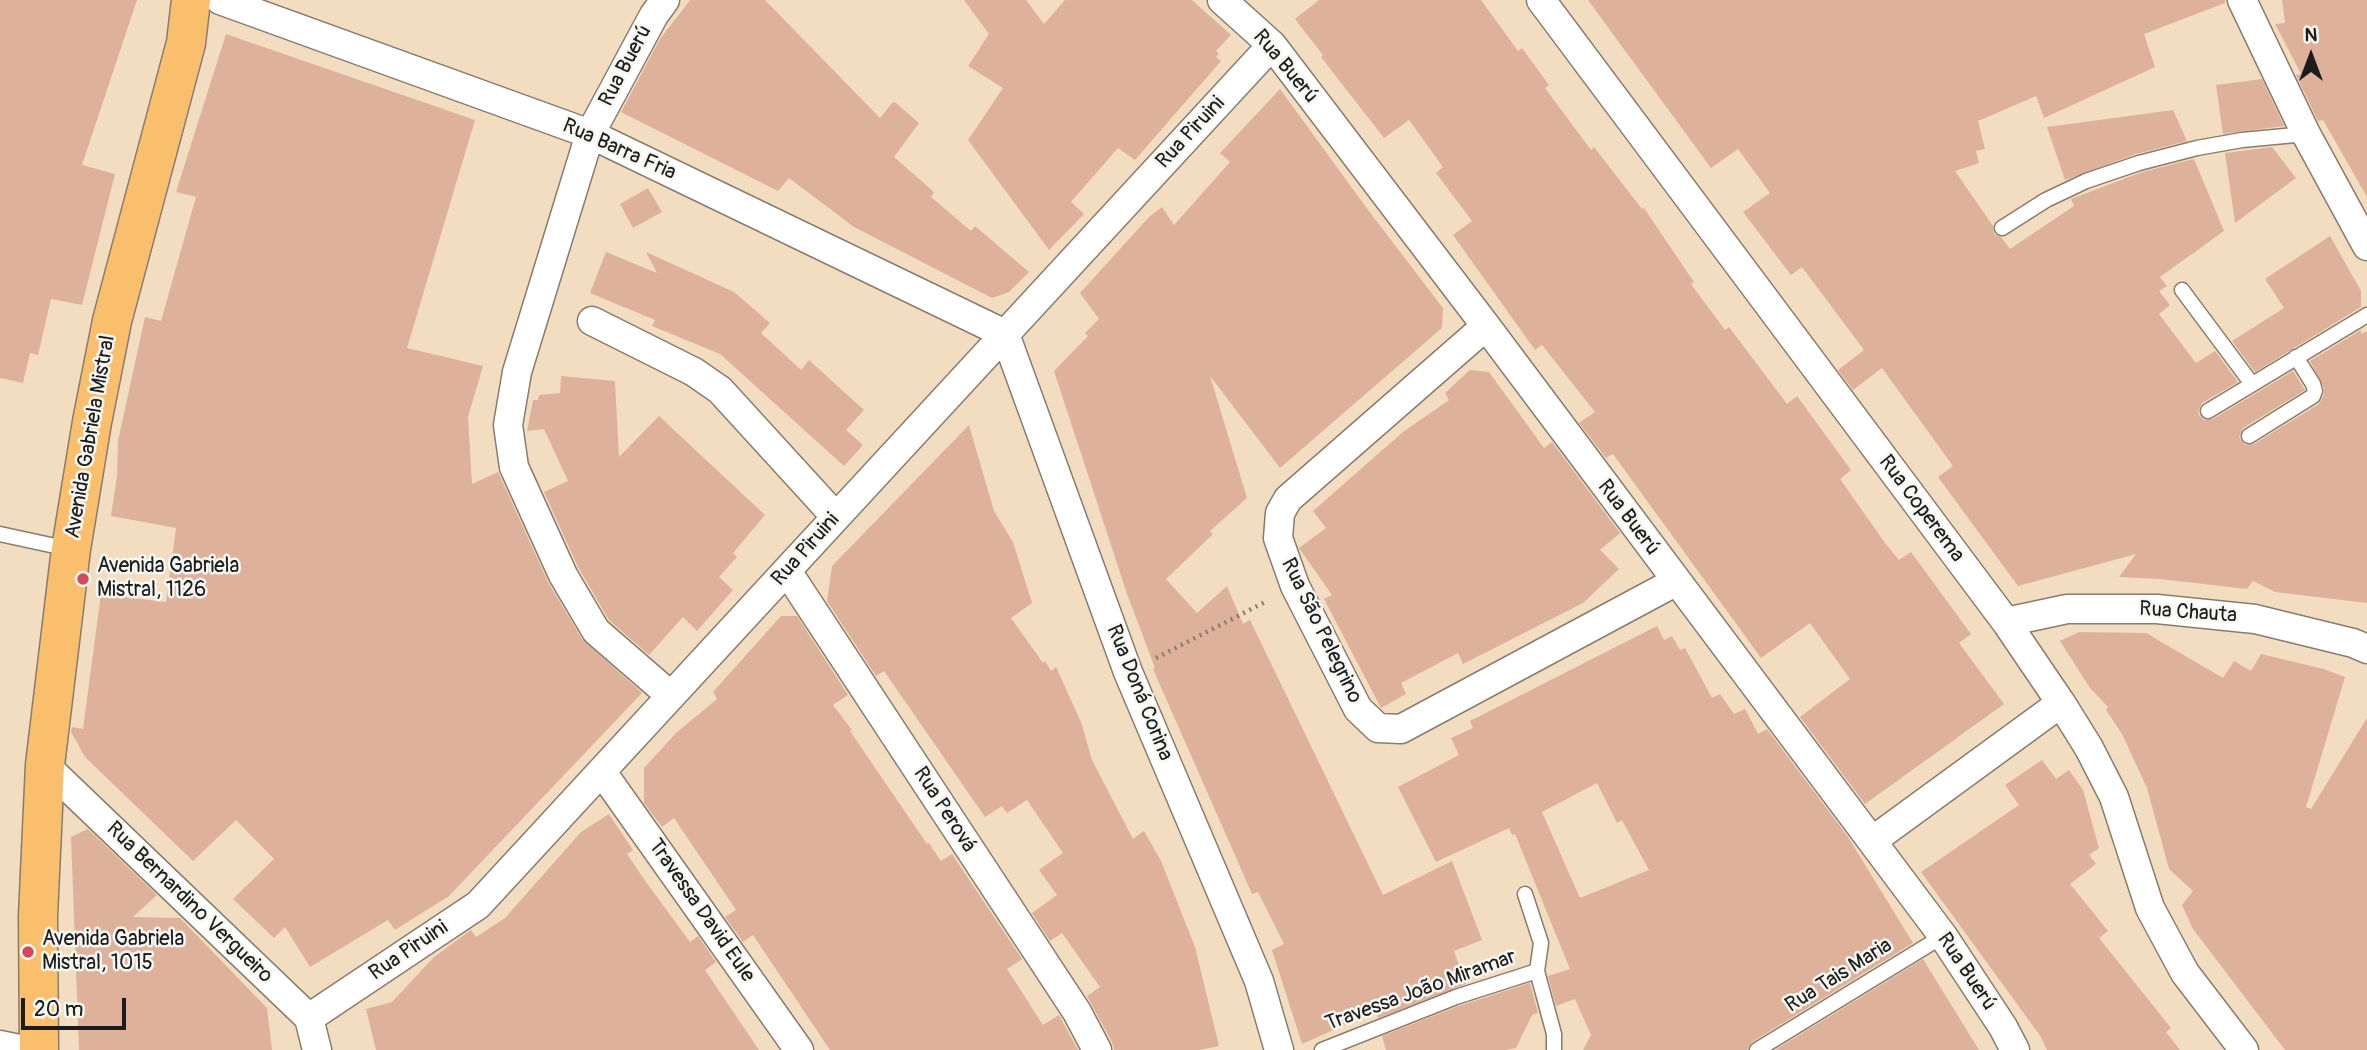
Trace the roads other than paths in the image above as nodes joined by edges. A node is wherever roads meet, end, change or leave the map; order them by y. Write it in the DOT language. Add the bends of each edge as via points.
graph roads {
  1 [pos="191,0"];
  2 [pos="218,0"];
  3 [pos="664,0"];
  4 [pos="1222,0"];
  5 [pos="1541,0"];
  6 [pos="2242,0"];
  7 [pos="186,43"];
  8 [pos="1272,45"];
  9 [pos="590,134"];
  10 [pos="2306,134"];
  11 [pos="2002,228"];
  12 [pos="2364,233"];
  13 [pos="2182,290"];
  14 [pos="2367,315"];
  15 [pos="592,321"];
  16 [pos="1486,326"];
  17 [pos="1004,334"];
  18 [pos="2296,358"];
  19 [pos="2252,384"];
  20 [pos="2208,411"];
  21 [pos="2249,436"];
  22 [pos="836,517"];
  23 [pos="0,534"];
  24 [pos="71,550"];
  25 [pos="786,571"];
  26 [pos="1675,582"];
  27 [pos="2006,622"];
  28 [pos="2367,649"];
  29 [pos="671,696"];
  30 [pos="2061,703"];
  31 [pos="46,765"];
  32 [pos="603,772"];
  33 [pos="1872,842"];
  34 [pos="1525,894"];
  35 [pos="1943,936"];
  36 [pos="1537,971"];
  37 [pos="309,1018"];
  38 [pos="0,1045"];
  39 [pos="24,1050"];
  40 [pos="39,1050"];
  41 [pos="317,1050"];
  42 [pos="799,1050"];
  43 [pos="1097,1050"];
  44 [pos="1279,1050"];
  45 [pos="1321,1050"];
  46 [pos="1554,1050"];
  47 [pos="1757,1050"];
  48 [pos="2015,1050"];
  49 [pos="2244,1050"];
  1 -- 7 [label="main road, Avenida Gabriela Mistral"];
  2 -- 7 [label="main road, Avenida Gabriela Mistral"];
  2 -- 9 [label="street, Rua Barra Fria"];
  3 -- 9 [label="street, Rua Buerú"];
  4 -- 8 [label="street, Rua Buerú"];
  5 -- 27 [label="street, Rua Coperema"];
  6 -- 10 [label="street"];
  7 -- 24 [label="main road, Avenida Gabriela Mistral" via="112,321"];
  8 -- 16 [label="street, Rua Buerú"];
  8 -- 17 [label="street, Rua Piruini"];
  9 -- 17 [label="street, Rua Barra Fria"];
  9 -- 29 [label="street, Rua Buerú" via="517,372 508,425 512,456 562,575 596,631"];
  10 -- 11 [label="lane" via="2242,140 2139,163 2086,181"];
  10 -- 12 [label="street"];
  13 -- 19 [label="lane"];
  14 -- 18 [label="lane"];
  15 -- 22 [label="street" via="694,372 720,390"];
  16 -- 26 [label="street, Rua Buerú"];
  16 -- 26 [label="street, Rua São Pelegrino" via="1288,499 1280,513 1278,538 1296,586 1358,709 1378,728 1401,729"];
  17 -- 22 [label="street, Rua Piruini"];
  17 -- 44 [label="street, Rua Doná Corina" via="1128,672 1259,981"];
  18 -- 19 [label="lane"];
  18 -- 21 [label="lane" via="2313,384 2313,396"];
  19 -- 20 [label="lane"];
  22 -- 25 [label="street, Rua Piruini"];
  23 -- 24 [label="lane"];
  24 -- 31 [label="main road, Avenida Gabriela Mistral"];
  25 -- 29 [label="street, Rua Piruini"];
  25 -- 43 [label="street, Rua Perová" via="1077,1012"];
  26 -- 33 [label="street, Rua Buerú"];
  27 -- 28 [label="street, Rua Chauta" via="2067,609 2157,609 2255,618"];
  27 -- 30 [label="street, Rua Coperema"];
  29 -- 32 [label="street, Rua Piruini"];
  30 -- 33 [label="street"];
  30 -- 49 [label="street, Rua Coperema" via="2114,797 2150,908 2185,973"];
  31 -- 37 [label="street, Rua Bernardino Vergueiro"];
  31 -- 40 [label="main road, Avenida Gabriela Mistral" via="38,916"];
  32 -- 37 [label="street, Rua Piruini" via="478,905"];
  32 -- 42 [label="street, Travessa David Eule"];
  33 -- 35 [label="street, Rua Buerú"];
  34 -- 36 [label="lane" via="1541,943"];
  35 -- 47 [label="lane, Rua Tais Maria"];
  35 -- 48 [label="street, Rua Buerú"];
  36 -- 45 [label="lane, Travessa João Miramar"];
  36 -- 46 [label="lane, Travessa João Miramar"];
  37 -- 41 [label="street"];
  38 -- 39 [label="street"];
}
